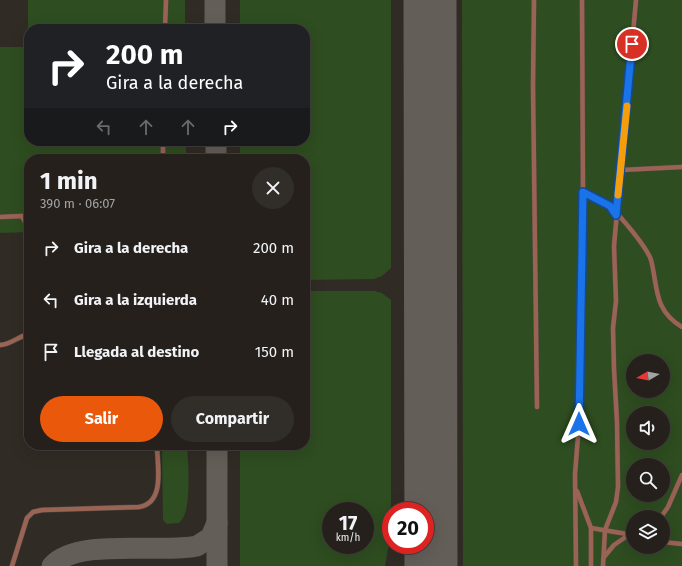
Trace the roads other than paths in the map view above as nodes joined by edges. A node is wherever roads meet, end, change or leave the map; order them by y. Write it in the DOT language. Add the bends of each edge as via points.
graph roads {
  1 [pos="166,0"];
  2 [pos="534,0"];
  3 [pos="582,0"];
  4 [pos="636,0"];
  5 [pos="166,24"];
  6 [pos="682,167"];
  7 [pos="621,170"];
  8 [pos="583,192"];
  9 [pos="616,215"];
  10 [pos="0,217"];
  11 [pos="24,220"];
  12 [pos="682,326"];
  13 [pos="24,336"];
  14 [pos="0,345"];
  15 [pos="537,407"];
  16 [pos="157,450"];
  17 [pos="682,475"];
  18 [pos="575,487"];
  19 [pos="666,510"];
  20 [pos="591,528"];
  21 [pos="605,530"];
  22 [pos="626,534"];
  23 [pos="626,538"];
  24 [pos="670,543"];
  25 [pos="682,546"];
  26 [pos="604,557"];
  27 [pos="12,566"];
  28 [pos="576,566"];
  29 [pos="591,566"];
  30 [pos="603,566"];
  1 -- 5 [label="lane"];
  2 -- 15 [label="lane"];
  3 -- 8 [label="lane"];
  4 -- 7 [label="lane"];
  6 -- 7 [label="lane"];
  7 -- 9 [label="lane"];
  8 -- 9 [label="lane" via="610,206"];
  8 -- 18 [label="lane" via="579,424"];
  9 -- 12 [label="lane" via="644,246 651,259 655,289 662,307"];
  9 -- 21 [label="lane" via="616,301 613,328 618,487 616,502"];
  10 -- 11 [label="lane" via="22,216"];
  13 -- 14 [label="lane"];
  16 -- 27 [label="lane" via="156,496 148,504 139,507 33,512 27,518"];
  17 -- 19 [label="lane"];
  18 -- 20 [label="lane"];
  18 -- 28 [label="lane"];
  20 -- 21 [label="lane"];
  20 -- 29 [label="lane"];
  21 -- 22 [label="lane"];
  21 -- 26 [label="lane"];
  23 -- 26 [label="lane" via="614,545"];
  24 -- 25 [label="lane"];
  26 -- 30 [label="lane"];
}
